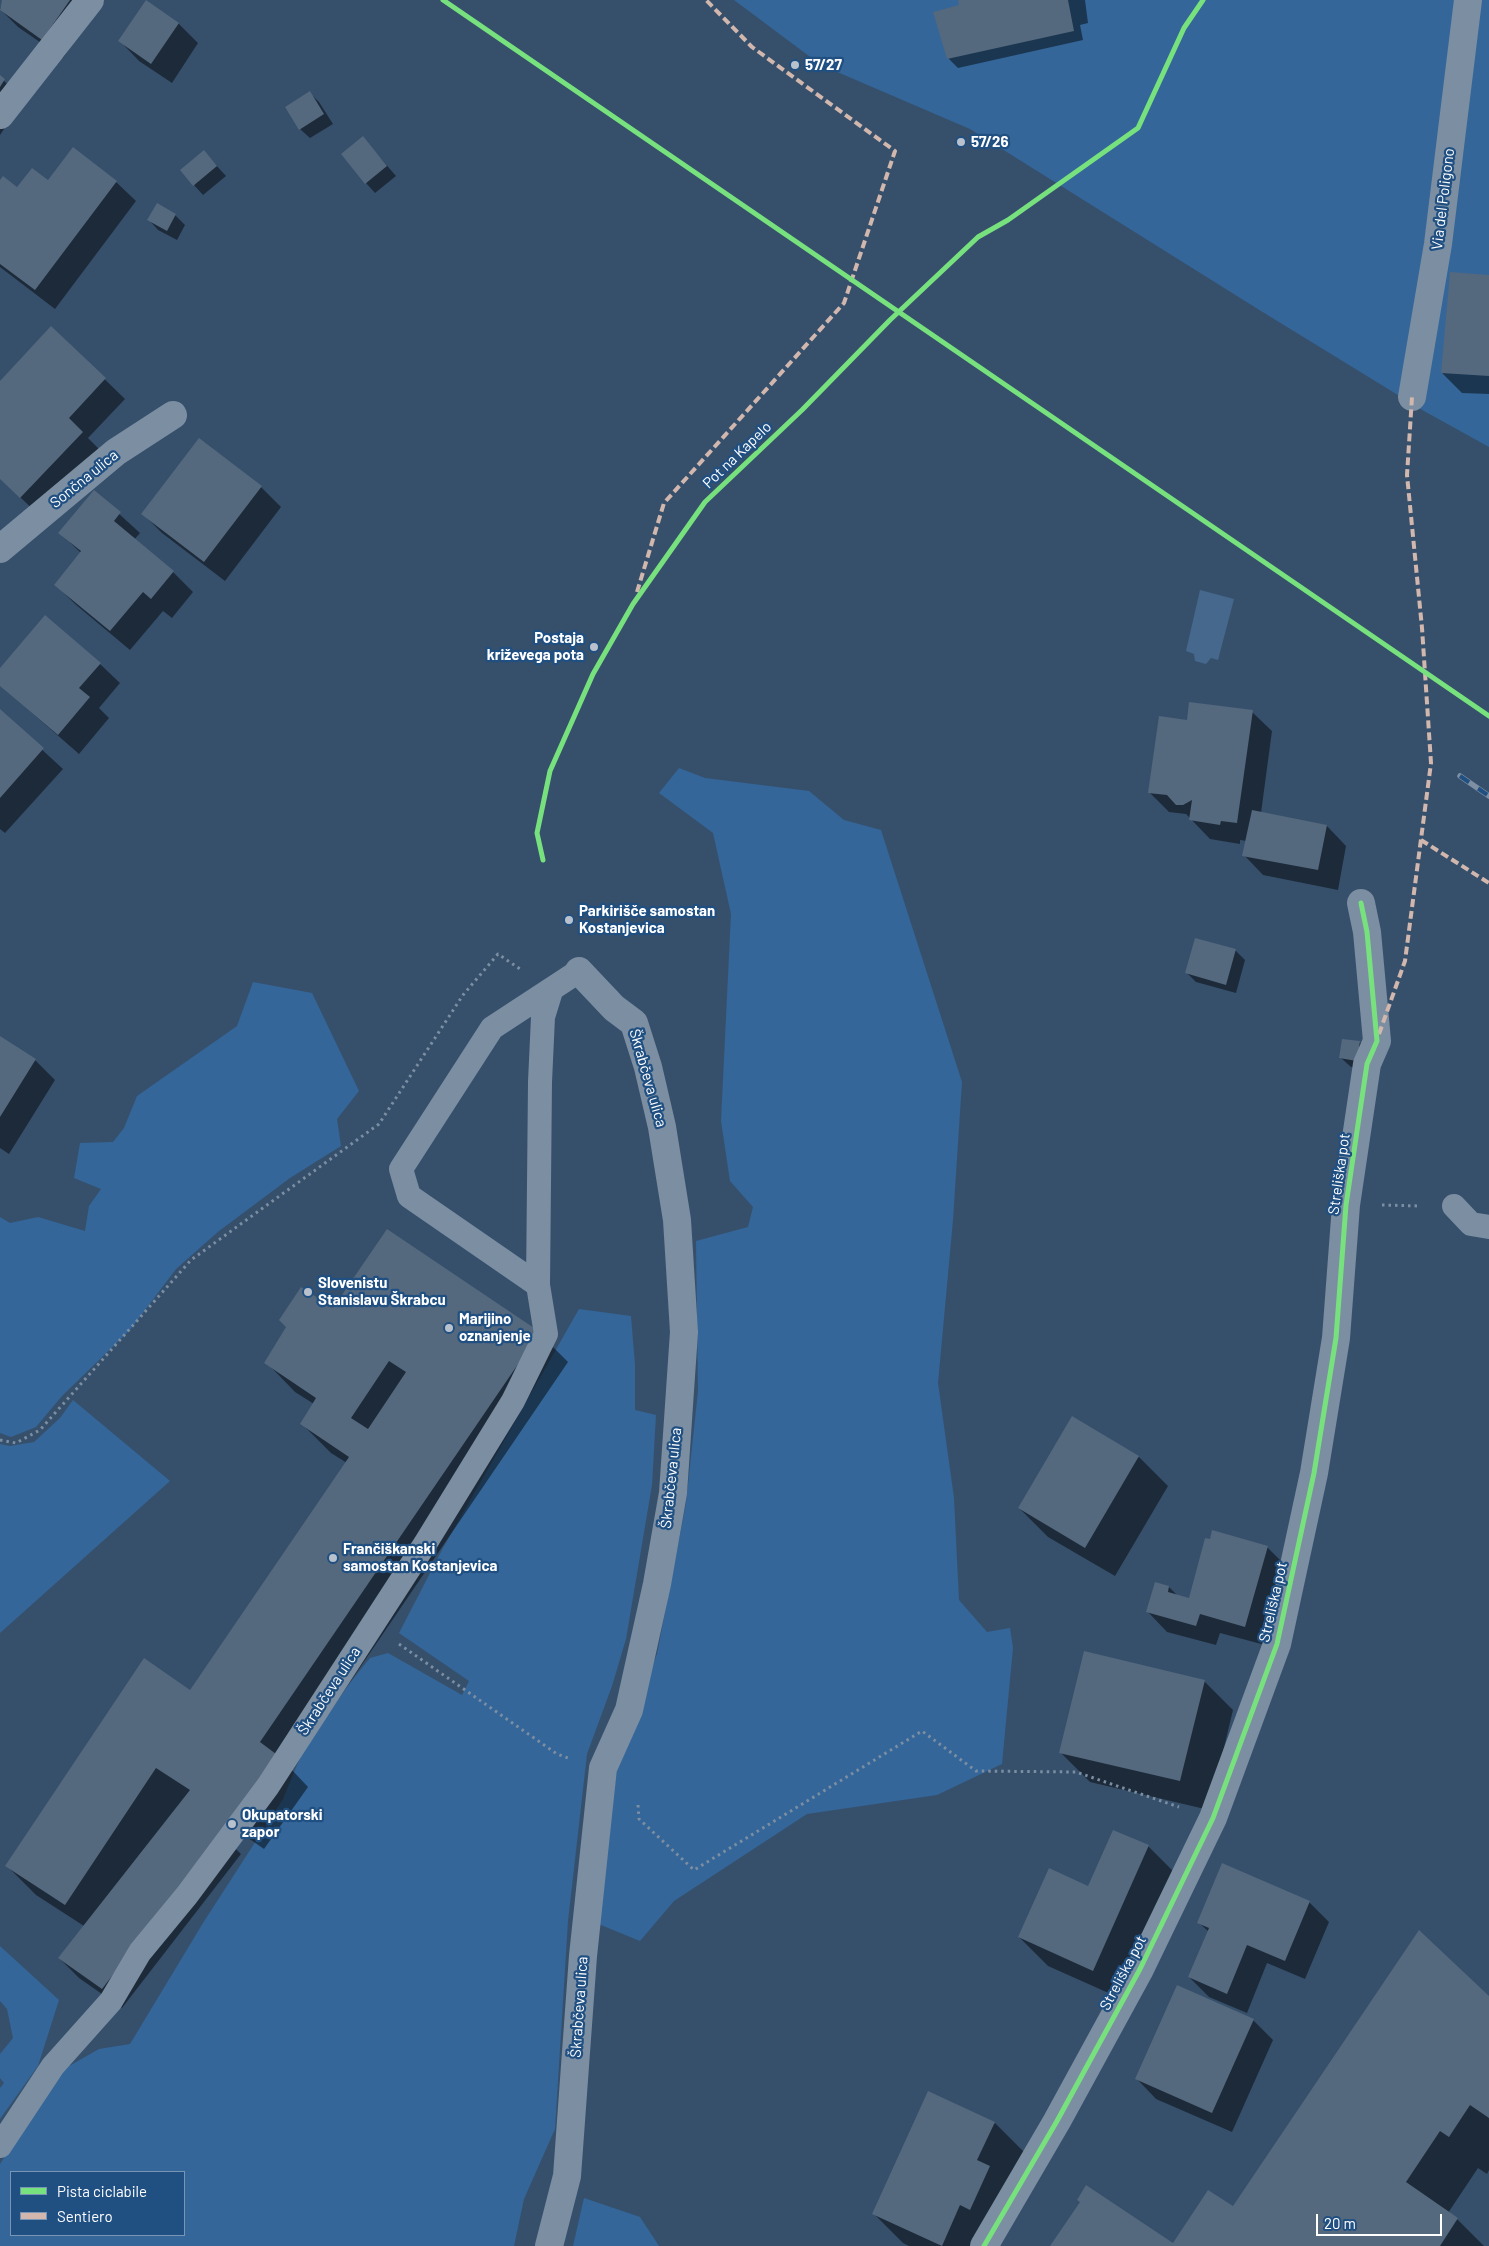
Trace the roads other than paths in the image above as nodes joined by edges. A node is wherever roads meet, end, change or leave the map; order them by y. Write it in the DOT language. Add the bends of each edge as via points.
graph roads {
  1 [pos="90,0"];
  2 [pos="1468,0"];
  3 [pos="0,115"];
  4 [pos="1412,397"];
  5 [pos="173,415"];
  6 [pos="0,549"];
  7 [pos="1361,903"];
  8 [pos="579,971"];
  9 [pos="551,991"];
  10 [pos="1454,1206"];
  11 [pos="1489,1228"];
  12 [pos="538,1285"];
  13 [pos="0,2146"];
  14 [pos="549,2246"];
  15 [pos="984,2246"];
  1 -- 3 [label="street"];
  2 -- 4 [label="street, Via del Poligono" via="1438,244"];
  5 -- 6 [label="street, Sončna ulica" via="116,452"];
  7 -- 15 [label="street, Streliška pot" via="1367,932 1377,1041 1367,1064 1346,1205 1336,1338 1314,1473 1278,1644 1214,1818 1140,1970"];
  8 -- 9 [label="lane, Škrabčeva ulica"];
  8 -- 14 [label="street, Škrabčeva ulica" via="614,1008 634,1023 648,1066 677,1220 684,1332 673,1493 657,1584 628,1710 602,1768 583,1956 567,2176"];
  9 -- 12 [label="lane, Škrabčeva ulica" via="543,1017 540,1082"];
  9 -- 12 [label="lane" via="492,1028 401,1169 409,1196"];
  10 -- 11 [label="lane" via="1471,1224"];
  12 -- 13 [label="lane, Škrabčeva ulica" via="546,1334 513,1401 426,1544 268,1786 140,1952 110,2001 53,2066"];
}
